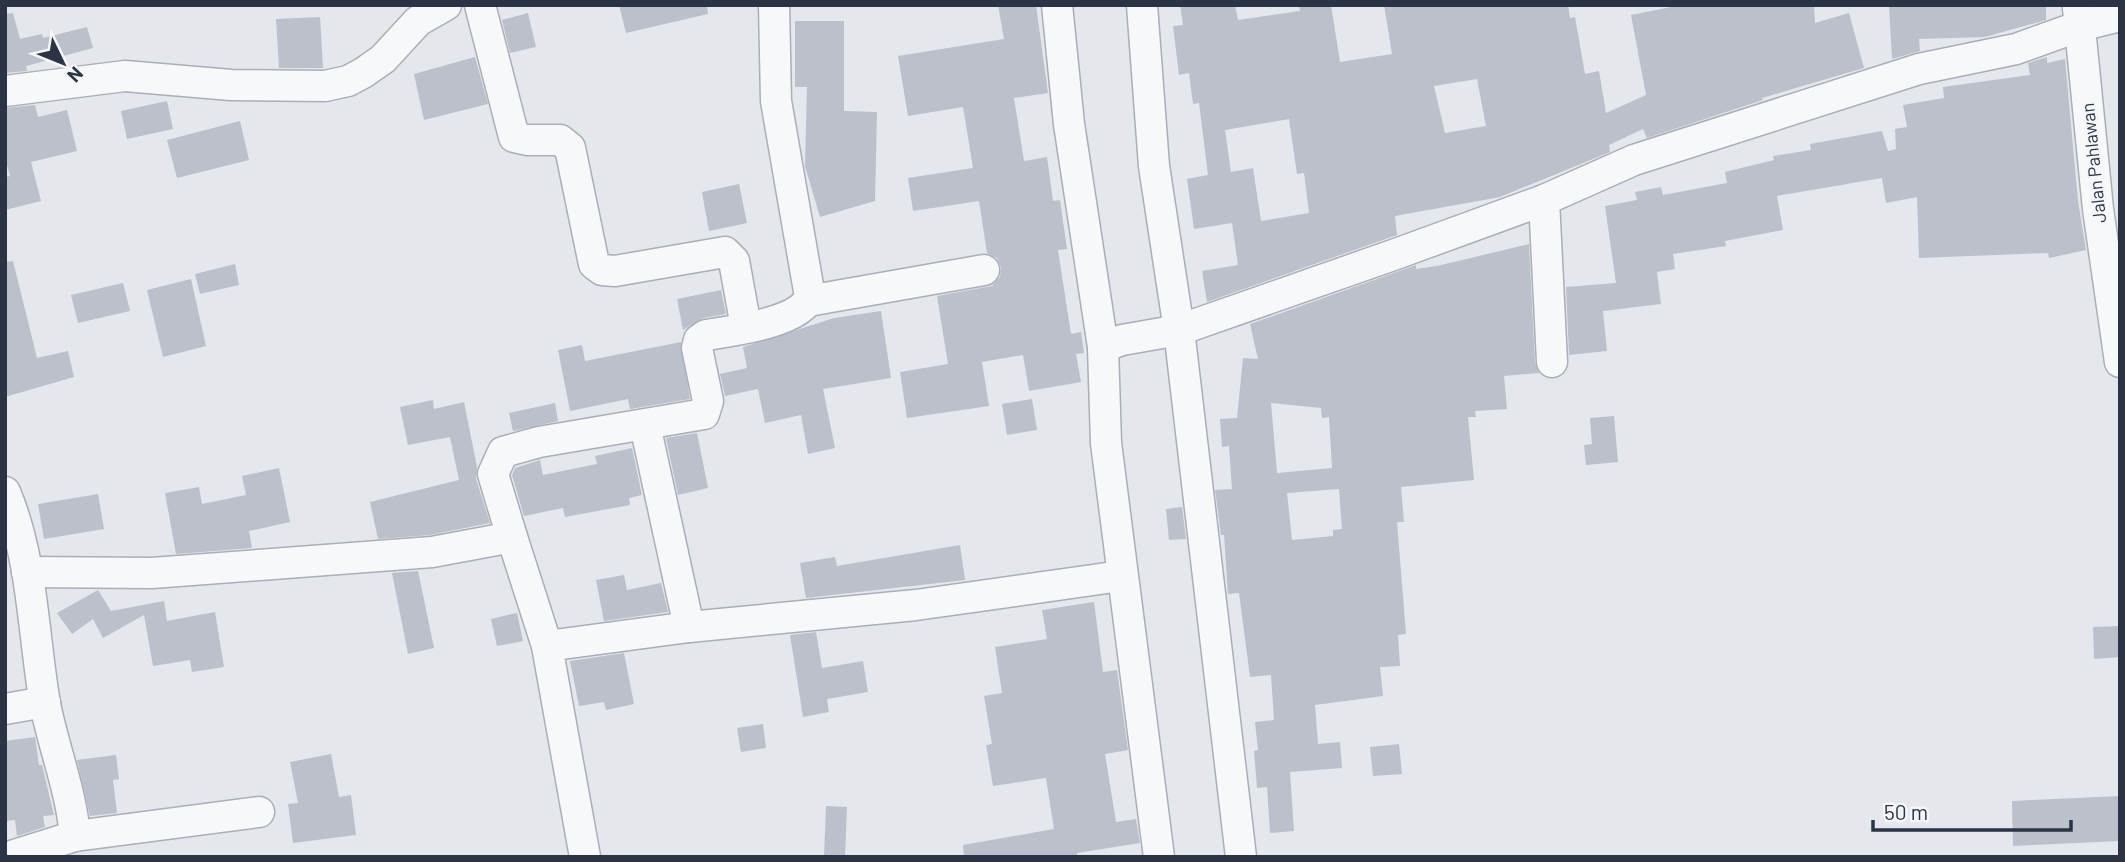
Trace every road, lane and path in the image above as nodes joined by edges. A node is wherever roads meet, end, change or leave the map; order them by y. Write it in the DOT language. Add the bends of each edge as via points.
graph roads {
  1 [pos="446,5"];
  2 [pos="480,5"];
  3 [pos="774,5"];
  4 [pos="1057,5"];
  5 [pos="1142,5"];
  6 [pos="2079,16"];
  7 [pos="2120,16"];
  8 [pos="5,91"];
  9 [pos="1544,200"];
  10 [pos="984,270"];
  11 [pos="808,302"];
  12 [pos="746,327"];
  13 [pos="1174,332"];
  14 [pos="1113,344"];
  15 [pos="1552,362"];
  16 [pos="2120,362"];
  17 [pos="645,425"];
  18 [pos="5,492"];
  19 [pos="512,537"];
  20 [pos="27,572"];
  21 [pos="1121,576"];
  22 [pos="689,627"];
  23 [pos="547,646"];
  24 [pos="45,702"];
  25 [pos="5,709"];
  26 [pos="260,812"];
  27 [pos="75,836"];
  28 [pos="8,857"];
  29 [pos="585,857"];
  30 [pos="1159,857"];
  31 [pos="1241,857"];
  1 -- 8 [label="street" via="418,21 383,59 363,73 325,86 231,85 125,76"];
  2 -- 12 [label="street" via="514,136 527,141 560,140 569,148 594,264 615,271 725,252 734,261"];
  3 -- 11 [label="street" via="776,101"];
  4 -- 14 [label="street" via="1069,124"];
  5 -- 13 [label="street" via="1154,166"];
  6 -- 7 [label="street"];
  6 -- 9 [label="street" via="2016,49 1919,69 1634,160"];
  6 -- 16 [label="street, Jalan Pahlawan" via="2098,209"];
  9 -- 13 [label="street"];
  9 -- 15 [label="street"];
  10 -- 11 [label="street"];
  11 -- 12 [label="street" via="791,316"];
  12 -- 17 [label="street" via="706,335 698,343 708,401 704,414"];
  13 -- 14 [label="street"];
  13 -- 31 [label="street"];
  14 -- 21 [label="street" via="1106,443"];
  17 -- 19 [label="street" via="503,452 493,474"];
  17 -- 22 [label="street"];
  18 -- 20 [label="street"];
  19 -- 20 [label="street" via="432,552 152,573"];
  19 -- 23 [label="street"];
  20 -- 24 [label="street"];
  21 -- 22 [label="street" via="916,605"];
  21 -- 30 [label="street"];
  22 -- 23 [label="street"];
  23 -- 29 [label="street"];
  24 -- 25 [label="street"];
  24 -- 27 [label="street" via="73,807"];
  26 -- 27 [label="street"];
  27 -- 28 [label="street"];
}
